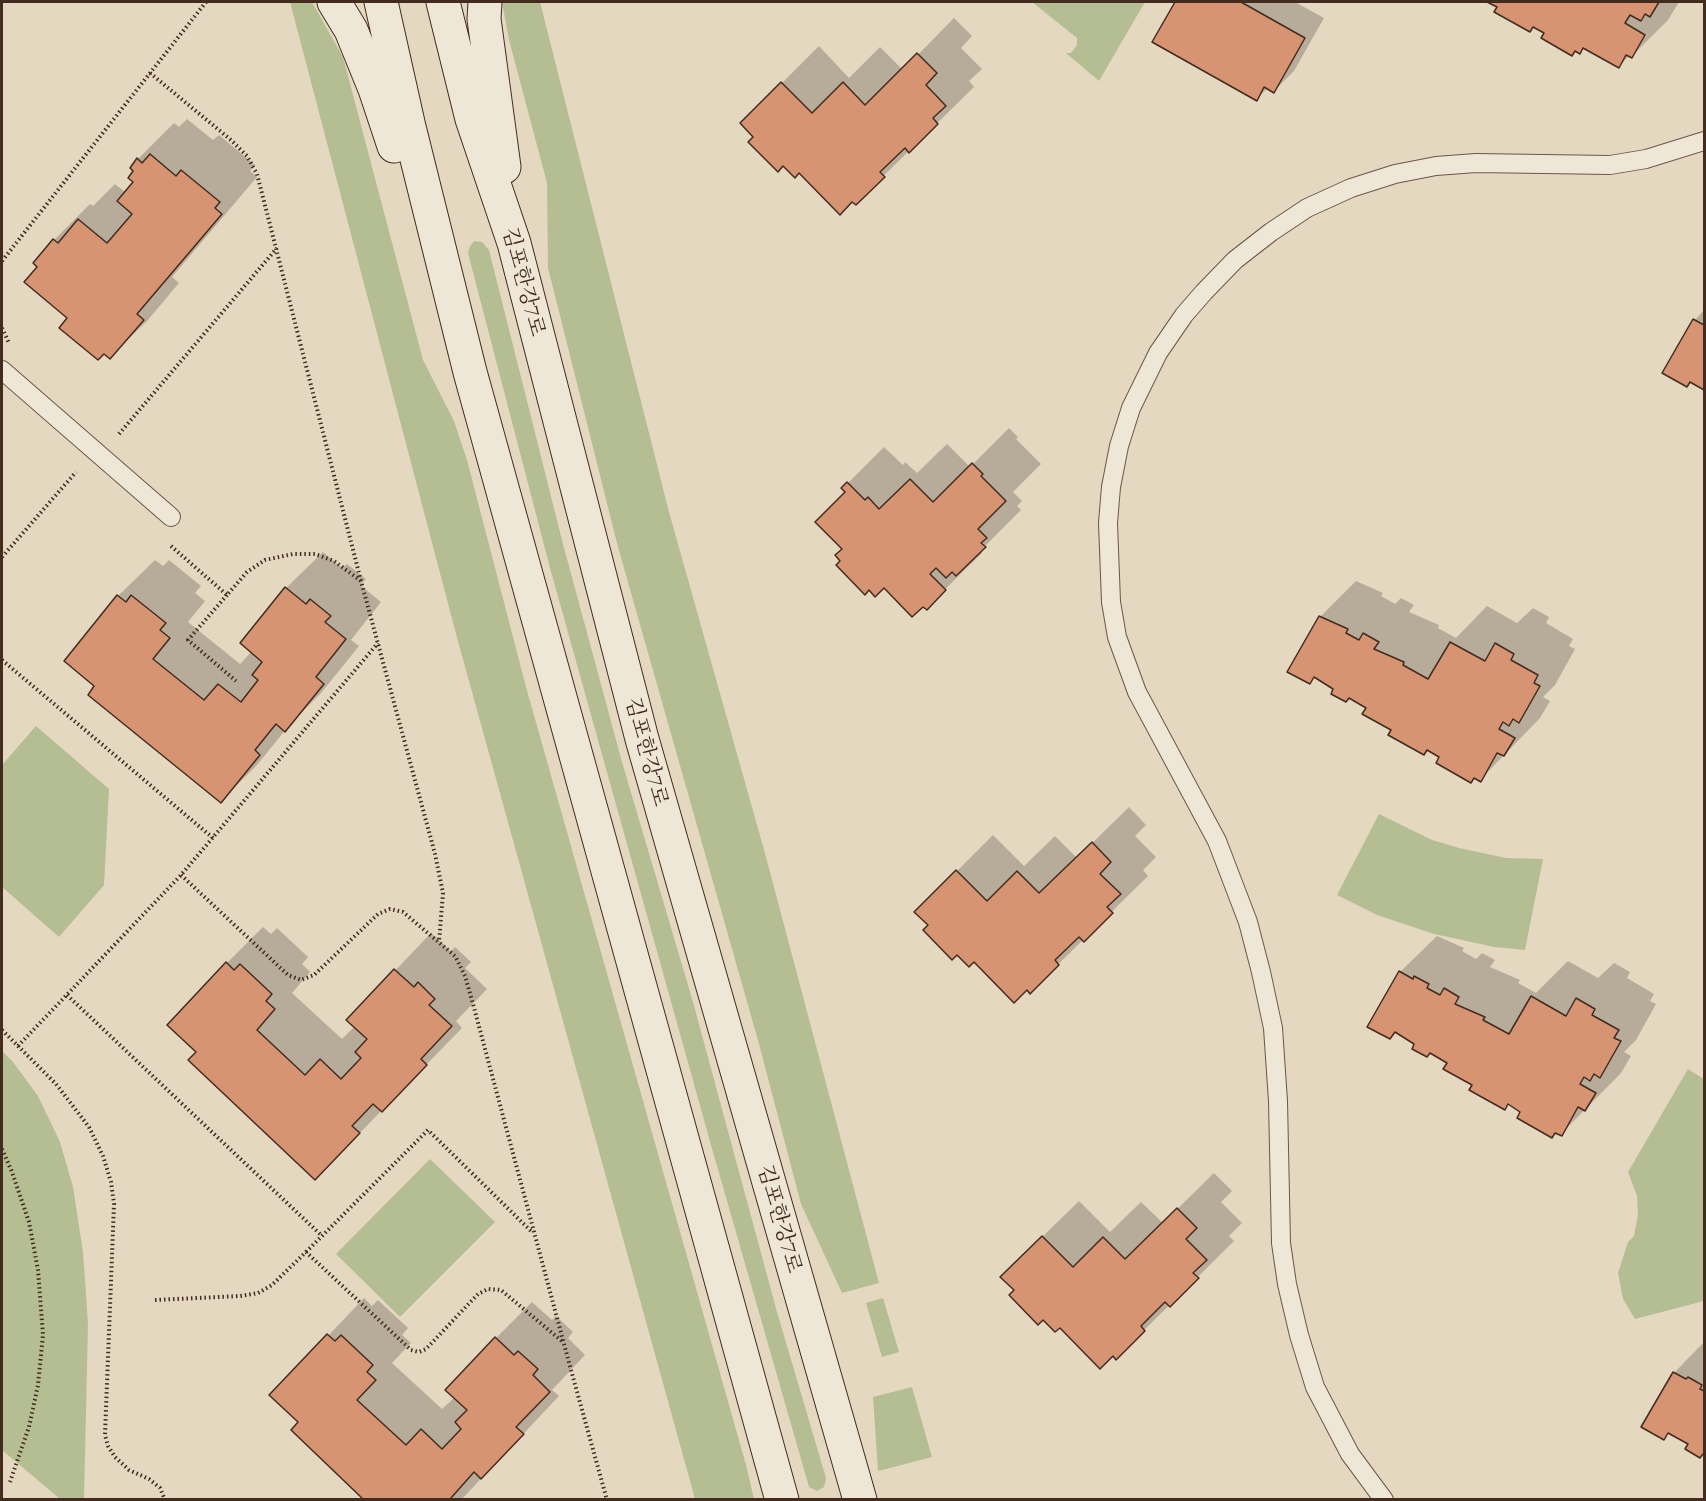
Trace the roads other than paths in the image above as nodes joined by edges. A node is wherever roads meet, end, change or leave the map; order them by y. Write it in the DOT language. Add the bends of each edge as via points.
graph roads {
  1 [pos="334,2"];
  2 [pos="381,2"];
  3 [pos="443,2"];
  4 [pos="485,2"];
  5 [pos="1704,141"];
  6 [pos="514,243"];
  7 [pos="2,370"];
  8 [pos="470,372"];
  9 [pos="171,517"];
  10 [pos="782,1500"];
  11 [pos="860,1500"];
  12 [pos="1384,1500"];
  1 -- 8 [label="main road" via="351,30 375,89"];
  2 -- 8 [label="main road"];
  3 -- 6 [label="main road, 김포한강7로" via="472,119"];
  4 -- 6 [label="main road" via="484,19"];
  5 -- 12 [label="lane" via="1646,159 1610,165 1437,166 1351,188 1307,208 1235,260 1184,315 1158,354 1131,408 1119,446 1108,523 1111,602 1117,637 1137,692 1217,841 1248,922 1273,1028 1281,1243 1287,1284 1315,1387 1350,1454"];
  6 -- 11 [label="main road, 김포한강7로" via="642,739"];
  7 -- 9 [label="lane"];
  8 -- 10 [label="main road"];
}
